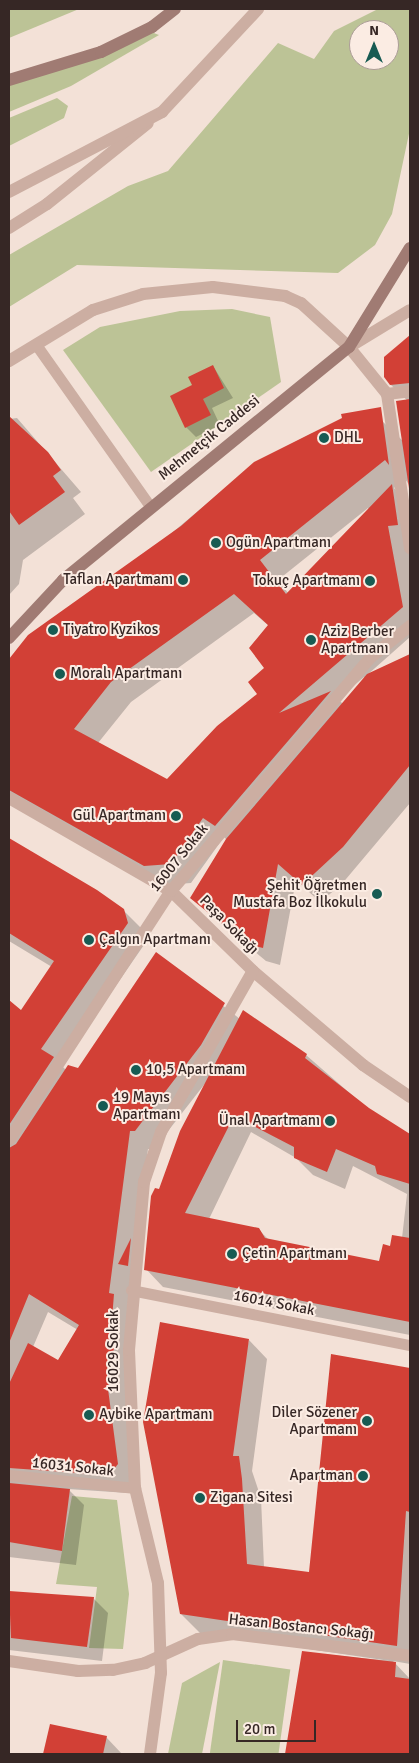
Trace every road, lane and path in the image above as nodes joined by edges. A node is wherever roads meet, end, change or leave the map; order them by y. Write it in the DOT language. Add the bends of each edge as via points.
graph roads {
  1 [pos="175,9"];
  2 [pos="258,9"];
  3 [pos="9,80"];
  4 [pos="162,112"];
  5 [pos="9,192"];
  6 [pos="9,228"];
  7 [pos="410,248"];
  8 [pos="410,310"];
  9 [pos="37,346"];
  10 [pos="349,347"];
  11 [pos="9,361"];
  12 [pos="410,391"];
  13 [pos="387,394"];
  14 [pos="150,506"];
  15 [pos="410,548"];
  16 [pos="410,626"];
  17 [pos="9,638"];
  18 [pos="9,798"];
  19 [pos="171,890"];
  20 [pos="253,972"];
  21 [pos="410,1097"];
  22 [pos="9,1140"];
  23 [pos="131,1290"];
  24 [pos="410,1345"];
  25 [pos="9,1475"];
  26 [pos="135,1488"];
  27 [pos="162,1656"];
  28 [pos="410,1656"];
  29 [pos="9,1661"];
  30 [pos="150,1754"];
  1 -- 3 [label="main road" via="152,27 101,52"];
  2 -- 4 [label="street"];
  4 -- 5 [label="street"];
  4 -- 6 [label="street" via="47,204"];
  7 -- 10 [label="main road, Mehmetçik Caddesi"];
  8 -- 10 [label="street"];
  9 -- 10 [label="street" via="112,302 213,287 285,296 314,311"];
  9 -- 11 [label="street"];
  9 -- 14 [label="lane"];
  10 -- 13 [label="street"];
  10 -- 14 [label="main road, Mehmetçik Caddesi"];
  12 -- 13 [label="street"];
  13 -- 15 [label="street"];
  14 -- 17 [label="main road, Mehmetçik Caddesi" via="39,602"];
  16 -- 19 [label="street, 16007 Sokak" via="371,657"];
  18 -- 19 [label="street, Paşa Sokağı"];
  19 -- 20 [label="street, Paşa Sokağı"];
  19 -- 22 [label="street, 16007 Sokak"];
  20 -- 21 [label="street, Paşa Sokağı" via="363,1065"];
  20 -- 23 [label="street, 16029 Sokak" via="150,1156"];
  23 -- 24 [label="lane, 16014 Sokak"];
  23 -- 26 [label="street, 16029 Sokak"];
  25 -- 26 [label="lane, 16031 Sokak"];
  26 -- 27 [label="street, 16029 Sokak" via="158,1583"];
  27 -- 28 [label="street, Hasan Bostancı Sokağı" via="198,1639 232,1634"];
  27 -- 29 [label="street, Hasan Bostancı Sokağı" via="96,1672"];
  27 -- 30 [label="street, 16029 Sokak"];
}
